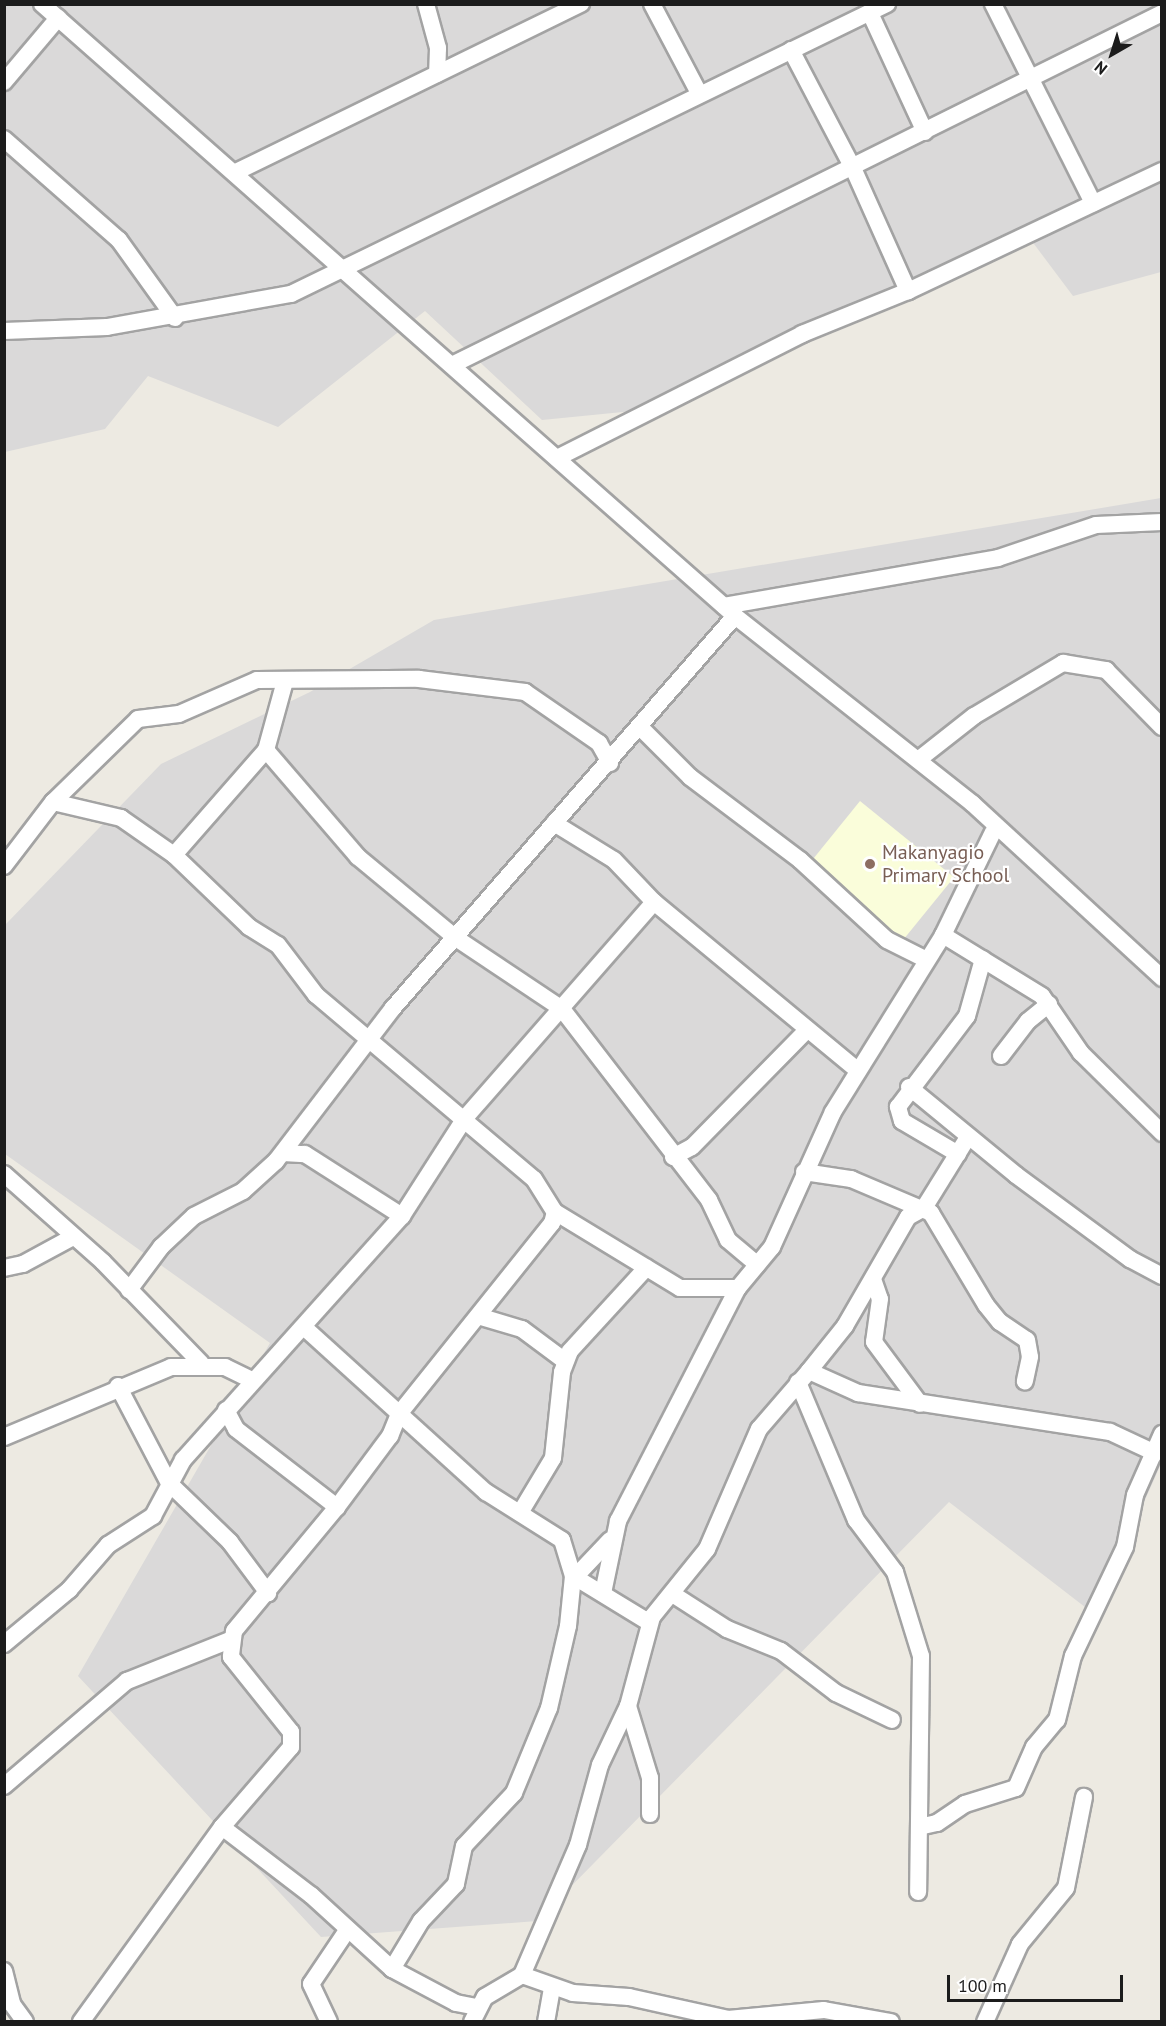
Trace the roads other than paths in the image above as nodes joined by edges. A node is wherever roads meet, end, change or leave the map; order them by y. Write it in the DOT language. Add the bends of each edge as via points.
graph roads {
  1 [pos="42,4"];
  2 [pos="426,4"];
  3 [pos="581,4"];
  4 [pos="652,4"];
  5 [pos="887,4"];
  6 [pos="993,4"];
  7 [pos="870,13"];
  8 [pos="1161,13"];
  9 [pos="58,18"];
  10 [pos="791,50"];
  11 [pos="437,74"];
  12 [pos="1031,79"];
  13 [pos="4,82"];
  14 [pos="699,93"];
  15 [pos="925,132"];
  16 [pos="4,139"];
  17 [pos="853,168"];
  18 [pos="236,172"];
  19 [pos="1157,177"];
  20 [pos="1093,203"];
  21 [pos="344,270"];
  22 [pos="908,291"];
  23 [pos="175,318"];
  24 [pos="4,331"];
  25 [pos="454,364"];
  26 [pos="557,458"];
  27 [pos="1161,522"];
  28 [pos="729,611"];
  29 [pos="285,681"];
  30 [pos="640,727"];
  31 [pos="1161,727"];
  32 [pos="267,750"];
  33 [pos="918,760"];
  34 [pos="610,763"];
  35 [pos="53,802"];
  36 [pos="554,823"];
  37 [pos="993,832"];
  38 [pos="174,855"];
  39 [pos="4,866"];
  40 [pos="654,902"];
  41 [pos="943,935"];
  42 [pos="456,938"];
  43 [pos="925,959"];
  44 [pos="983,959"];
  45 [pos="1161,978"];
  46 [pos="1049,1004"];
  47 [pos="562,1009"];
  48 [pos="806,1031"];
  49 [pos="374,1039"];
  50 [pos="1001,1056"];
  51 [pos="858,1071"];
  52 [pos="909,1087"];
  53 [pos="465,1118"];
  54 [pos="1161,1133"];
  55 [pos="968,1137"];
  56 [pos="283,1153"];
  57 [pos="958,1154"];
  58 [pos="673,1157"];
  59 [pos="804,1172"];
  60 [pos="4,1174"];
  61 [pos="924,1208"];
  62 [pos="555,1212"];
  63 [pos="402,1216"];
  64 [pos="73,1237"];
  65 [pos="757,1264"];
  66 [pos="4,1268"];
  67 [pos="646,1268"];
  68 [pos="1161,1276"];
  69 [pos="873,1279"];
  70 [pos="738,1288"];
  71 [pos="129,1290"];
  72 [pos="498,1291"];
  73 [pos="478,1316"];
  74 [pos="500,1320"];
  75 [pos="306,1329"];
  76 [pos="565,1361"];
  77 [pos="201,1363"];
  78 [pos="803,1376"];
  79 [pos="250,1379"];
  80 [pos="1024,1381"];
  81 [pos="118,1386"];
  82 [pos="920,1404"];
  83 [pos="226,1410"];
  84 [pos="399,1414"];
  85 [pos="1161,1434"];
  86 [pos="4,1437"];
  87 [pos="1155,1453"];
  88 [pos="169,1483"];
  89 [pos="337,1507"];
  90 [pos="520,1513"];
  91 [pos="610,1540"];
  92 [pos="574,1577"];
  93 [pos="268,1593"];
  94 [pos="603,1593"];
  95 [pos="674,1594"];
  96 [pos="650,1623"];
  97 [pos="230,1640"];
  98 [pos="4,1644"];
  99 [pos="628,1706"];
  100 [pos="892,1720"];
  101 [pos="4,1786"];
  102 [pos="1084,1797"];
  103 [pos="650,1814"];
  104 [pos="222,1827"];
  105 [pos="919,1827"];
  106 [pos="918,1892"];
  107 [pos="346,1932"];
  108 [pos="392,1969"];
  109 [pos="4,1971"];
  110 [pos="522,1975"];
  111 [pos="552,1988"];
  112 [pos="475,2014"];
  113 [pos="26,2022"];
  114 [pos="81,2022"];
  115 [pos="329,2022"];
  116 [pos="546,2022"];
  117 [pos="891,2022"];
  118 [pos="985,2022"];
  1 -- 9 [label="street"];
  2 -- 11 [label="street" via="438,48"];
  3 -- 11 [label="street"];
  4 -- 14 [label="street"];
  5 -- 7 [label="street"];
  6 -- 12 [label="street"];
  7 -- 10 [label="street"];
  7 -- 15 [label="street"];
  8 -- 12 [label="street"];
  9 -- 13 [label="street"];
  9 -- 18 [label="street"];
  10 -- 14 [label="street"];
  10 -- 17 [label="street"];
  11 -- 18 [label="street"];
  12 -- 15 [label="street"];
  12 -- 20 [label="street"];
  14 -- 21 [label="street"];
  15 -- 17 [label="street"];
  16 -- 23 [label="street" via="119,240"];
  17 -- 22 [label="street"];
  17 -- 25 [label="street"];
  18 -- 21 [label="street"];
  19 -- 20 [label="street"];
  20 -- 22 [label="street"];
  21 -- 23 [label="street" via="275,299"];
  21 -- 25 [label="street"];
  22 -- 26 [label="street" via="802,334"];
  23 -- 24 [label="street"];
  25 -- 26 [label="street"];
  26 -- 28 [label="street"];
  27 -- 28 [label="street" via="1096,525 998,558"];
  28 -- 30 [label="street"];
  28 -- 33 [label="street"];
  29 -- 32 [label="street"];
  29 -- 34 [label="street" via="419,679 525,692 600,743"];
  29 -- 35 [label="street" via="257,680 179,714 138,718"];
  30 -- 34 [label="street"];
  30 -- 43 [label="street" via="690,777 783,846 887,940"];
  31 -- 33 [label="street" via="1106,670 1063,663 974,716"];
  32 -- 38 [label="street"];
  32 -- 42 [label="street" via="327,826"];
  33 -- 45 [label="street"];
  34 -- 36 [label="street"];
  35 -- 38 [label="street" via="121,818"];
  35 -- 39 [label="street"];
  36 -- 40 [label="street" via="614,860"];
  36 -- 42 [label="street"];
  37 -- 41 [label="street"];
  38 -- 49 [label="street" via="249,927 278,945 316,995"];
  40 -- 47 [label="street"];
  40 -- 48 [label="street"];
  41 -- 43 [label="street"];
  41 -- 44 [label="street"];
  42 -- 47 [label="street"];
  42 -- 49 [label="street" via="393,1008"];
  43 -- 51 [label="street"];
  44 -- 46 [label="street"];
  44 -- 52 [label="street" via="967,1016"];
  46 -- 50 [label="street" via="1028,1021"];
  46 -- 54 [label="street" via="1081,1053"];
  47 -- 53 [label="street"];
  47 -- 58 [label="street" via="598,1051"];
  48 -- 51 [label="street"];
  48 -- 58 [label="street" via="692,1147"];
  49 -- 53 [label="street"];
  49 -- 56 [label="street"];
  51 -- 59 [label="street"];
  52 -- 55 [label="street"];
  52 -- 57 [label="street" via="898,1107 902,1121"];
  53 -- 62 [label="street" via="534,1179"];
  53 -- 63 [label="street"];
  55 -- 57 [label="street"];
  55 -- 68 [label="street" via="1130,1259"];
  56 -- 63 [label="street" via="305,1154"];
  56 -- 71 [label="street" via="243,1191 194,1216 161,1247"];
  57 -- 61 [label="street"];
  58 -- 65 [label="street" via="709,1200 728,1240"];
  59 -- 61 [label="street" via="851,1179"];
  59 -- 65 [label="street" via="787,1218"];
  60 -- 64 [label="street"];
  61 -- 69 [label="street" via="908,1217"];
  61 -- 80 [label="street" via="986,1305 1000,1322 1027,1340 1030,1357"];
  62 -- 67 [label="street"];
  62 -- 72 [label="street" via="552,1222"];
  63 -- 75 [label="street"];
  64 -- 66 [label="street" via="24,1264"];
  64 -- 71 [label="street"];
  65 -- 70 [label="street"];
  67 -- 70 [label="street" via="680,1288"];
  67 -- 76 [label="street"];
  69 -- 78 [label="street"];
  69 -- 82 [label="street" via="880,1299 874,1342"];
  70 -- 91 [label="street"];
  71 -- 77 [label="street"];
  72 -- 73 [label="street"];
  72 -- 74 [label="street"];
  73 -- 74 [label="street"];
  73 -- 84 [label="street"];
  74 -- 76 [label="street" via="522,1329"];
  75 -- 79 [label="street"];
  75 -- 84 [label="street"];
  76 -- 90 [label="street" via="553,1458"];
  77 -- 79 [label="street"];
  77 -- 81 [label="street" via="171,1367"];
  78 -- 82 [label="street" via="858,1393"];
  78 -- 95 [label="street" via="759,1429 718,1529"];
  78 -- 105 [label="street" via="856,1520 896,1572 905,1595 921,1659"];
  79 -- 83 [label="street"];
  81 -- 86 [label="street"];
  81 -- 88 [label="street"];
  82 -- 87 [label="street" via="1110,1432"];
  83 -- 88 [label="street"];
  83 -- 89 [label="street" via="236,1429"];
  84 -- 89 [label="street" via="390,1436"];
  84 -- 90 [label="street" via="486,1492"];
  85 -- 87 [label="street"];
  87 -- 105 [label="street" via="1135,1495 1125,1547 1073,1656 1057,1720 1033,1749 1017,1788 965,1804 937,1823"];
  88 -- 93 [label="street" via="230,1542"];
  88 -- 98 [label="street" via="153,1516 108,1545 69,1590"];
  89 -- 93 [label="street"];
  90 -- 92 [label="street" via="562,1540"];
  91 -- 92 [label="street"];
  91 -- 94 [label="street"];
  92 -- 94 [label="street"];
  92 -- 108 [label="street" via="568,1626 549,1708 514,1793 464,1846 456,1884 421,1921"];
  93 -- 97 [label="street"];
  94 -- 96 [label="street"];
  95 -- 96 [label="street"];
  95 -- 100 [label="street" via="728,1629 781,1651 836,1693"];
  96 -- 99 [label="street"];
  97 -- 101 [label="street" via="127,1681"];
  97 -- 104 [label="street" via="231,1657 293,1737 274,1772"];
  99 -- 103 [label="street" via="650,1778"];
  99 -- 110 [label="street" via="600,1765 578,1845"];
  102 -- 118 [label="street" via="1066,1888 1020,1944"];
  104 -- 107 [label="street" via="311,1895"];
  104 -- 114 [label="street"];
  105 -- 106 [label="street"];
  107 -- 108 [label="street"];
  107 -- 115 [label="street" via="311,1984"];
  108 -- 112 [label="street"];
  109 -- 113 [label="street" via="12,2004"];
  110 -- 111 [label="street"];
  110 -- 112 [label="street"];
  111 -- 116 [label="street"];
  111 -- 117 [label="street" via="728,2019 824,2010"];
}
